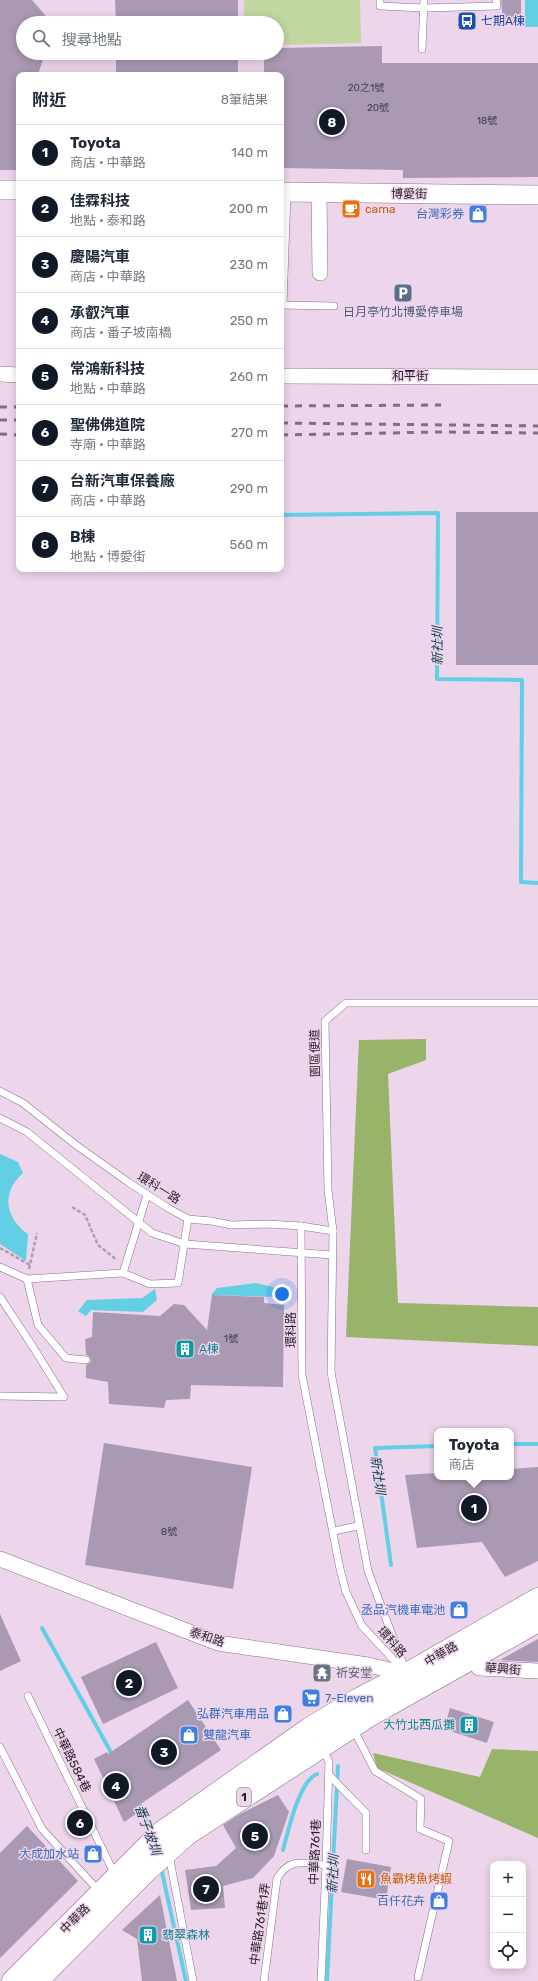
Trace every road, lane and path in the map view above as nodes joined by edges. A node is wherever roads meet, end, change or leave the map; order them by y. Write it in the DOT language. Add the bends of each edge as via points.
graph roads {
  1 [pos="380,0"];
  2 [pos="424,0"];
  3 [pos="496,0"];
  4 [pos="424,8"];
  5 [pos="422,49"];
  6 [pos="0,190"];
  7 [pos="16,190"];
  8 [pos="284,192"];
  9 [pos="319,193"];
  10 [pos="538,195"];
  11 [pos="320,273"];
  12 [pos="284,305"];
  13 [pos="334,306"];
  14 [pos="0,374"];
  15 [pos="16,375"];
  16 [pos="284,376"];
  17 [pos="538,377"];
  18 [pos="538,1003"];
  19 [pos="0,1091"];
  20 [pos="0,1118"];
  21 [pos="147,1195"];
  22 [pos="72,1207"];
  23 [pos="188,1219"];
  24 [pos="138,1222"];
  25 [pos="301,1226"];
  26 [pos="333,1231"];
  27 [pos="185,1244"];
  28 [pos="0,1248"];
  29 [pos="301,1252"];
  30 [pos="332,1255"];
  31 [pos="30,1264"];
  32 [pos="0,1267"];
  33 [pos="123,1273"];
  34 [pos="27,1279"];
  35 [pos="0,1297"];
  36 [pos="86,1360"];
  37 [pos="0,1396"];
  38 [pos="358,1526"];
  39 [pos="334,1531"];
  40 [pos="0,1559"];
  41 [pos="538,1599"];
  42 [pos="538,1621"];
  43 [pos="472,1657"];
  44 [pos="538,1671"];
  45 [pos="412,1682"];
  46 [pos="28,1696"];
  47 [pos="348,1718"];
  48 [pos="315,1738"];
  49 [pos="0,1748"];
  50 [pos="329,1775"];
  51 [pos="165,1841"];
  52 [pos="366,1850"];
  53 [pos="142,1864"];
  54 [pos="326,1865"];
  55 [pos="116,1877"];
  56 [pos="101,1893"];
  57 [pos="418,1976"];
  58 [pos="13,1981"];
  59 [pos="37,1981"];
  60 [pos="193,1981"];
  61 [pos="264,1981"];
  62 [pos="321,1981"];
  1 -- 4 [label="lane" via="380,6"];
  2 -- 4 [label="lane"];
  3 -- 4 [label="lane" via="496,6"];
  4 -- 5 [label="lane"];
  6 -- 7 [label="street"];
  8 -- 9 [label="street, 博愛街"];
  9 -- 10 [label="street, 博愛街"];
  9 -- 11 [label="street"];
  12 -- 13 [label="lane"];
  14 -- 15 [label="street"];
  16 -- 17 [label="street, 和平街"];
  18 -- 26 [label="lane, 園區便道" via="346,1003 325,1021 328,1190"];
  19 -- 21 [label="lane, 環科一路" via="23,1103 76,1145"];
  20 -- 24 [label="lane" via="27,1132"];
  21 -- 23 [label="lane, 環科一路"];
  21 -- 24 [label="lane"];
  22 -- 33 [label="path" via="85,1215 98,1245 117,1259"];
  23 -- 25 [label="lane, 環科一路" via="231,1225"];
  23 -- 27 [label="lane"];
  24 -- 27 [label="lane" via="152,1233"];
  24 -- 33 [label="lane"];
  25 -- 26 [label="lane, 環科一路"];
  25 -- 29 [label="lane, 環科路"];
  26 -- 30 [label="lane, 環科路"];
  27 -- 29 [label="lane"];
  27 -- 33 [label="lane" via="178,1283 150,1284"];
  28 -- 31 [label="path"];
  29 -- 30 [label="lane"];
  29 -- 39 [label="lane, 環科路" via="302,1375"];
  30 -- 38 [label="lane, 環科路" via="331,1372"];
  32 -- 34 [label="lane"];
  33 -- 34 [label="lane"];
  34 -- 36 [label="lane" via="38,1325 66,1358"];
  35 -- 37 [label="lane" via="64,1397"];
  38 -- 39 [label="lane"];
  38 -- 45 [label="lane, 環科路" via="368,1571"];
  39 -- 45 [label="lane, 環科路" via="346,1592 362,1626"];
  40 -- 45 [label="street, 泰和路" via="218,1643 368,1665"];
  41 -- 45 [label="main road, 中華路 / 1"];
  42 -- 43 [label="main road, 中華路 / 1"];
  43 -- 44 [label="street, 華興街" via="479,1668"];
  43 -- 45 [label="main road, 中華路 / 1"];
  45 -- 47 [label="main road, 中華路 / 1"];
  46 -- 55 [label="lane, 中華路584巷"];
  47 -- 48 [label="main road, 1"];
  47 -- 57 [label="lane" via="375,1771 421,1799 420,1829 449,1841"];
  48 -- 50 [label="lane, 中華路761巷" via="329,1762"];
  48 -- 51 [label="main road, 1"];
  49 -- 56 [label="lane" via="42,1829"];
  50 -- 52 [label="lane" via="366,1813"];
  50 -- 54 [label="lane, 中華路761巷"];
  51 -- 53 [label="main road, 1"];
  51 -- 60 [label="lane"];
  53 -- 55 [label="main road, 中華路 / 1"];
  53 -- 59 [label="main road, 中華路 / 1"];
  54 -- 61 [label="lane, 中華路761巷1弄" via="295,1862 282,1869 277,1879"];
  54 -- 62 [label="lane, 中華路761巷"];
  55 -- 56 [label="main road, 中華路 / 1"];
  56 -- 58 [label="main road, 中華路 / 1"];
}
